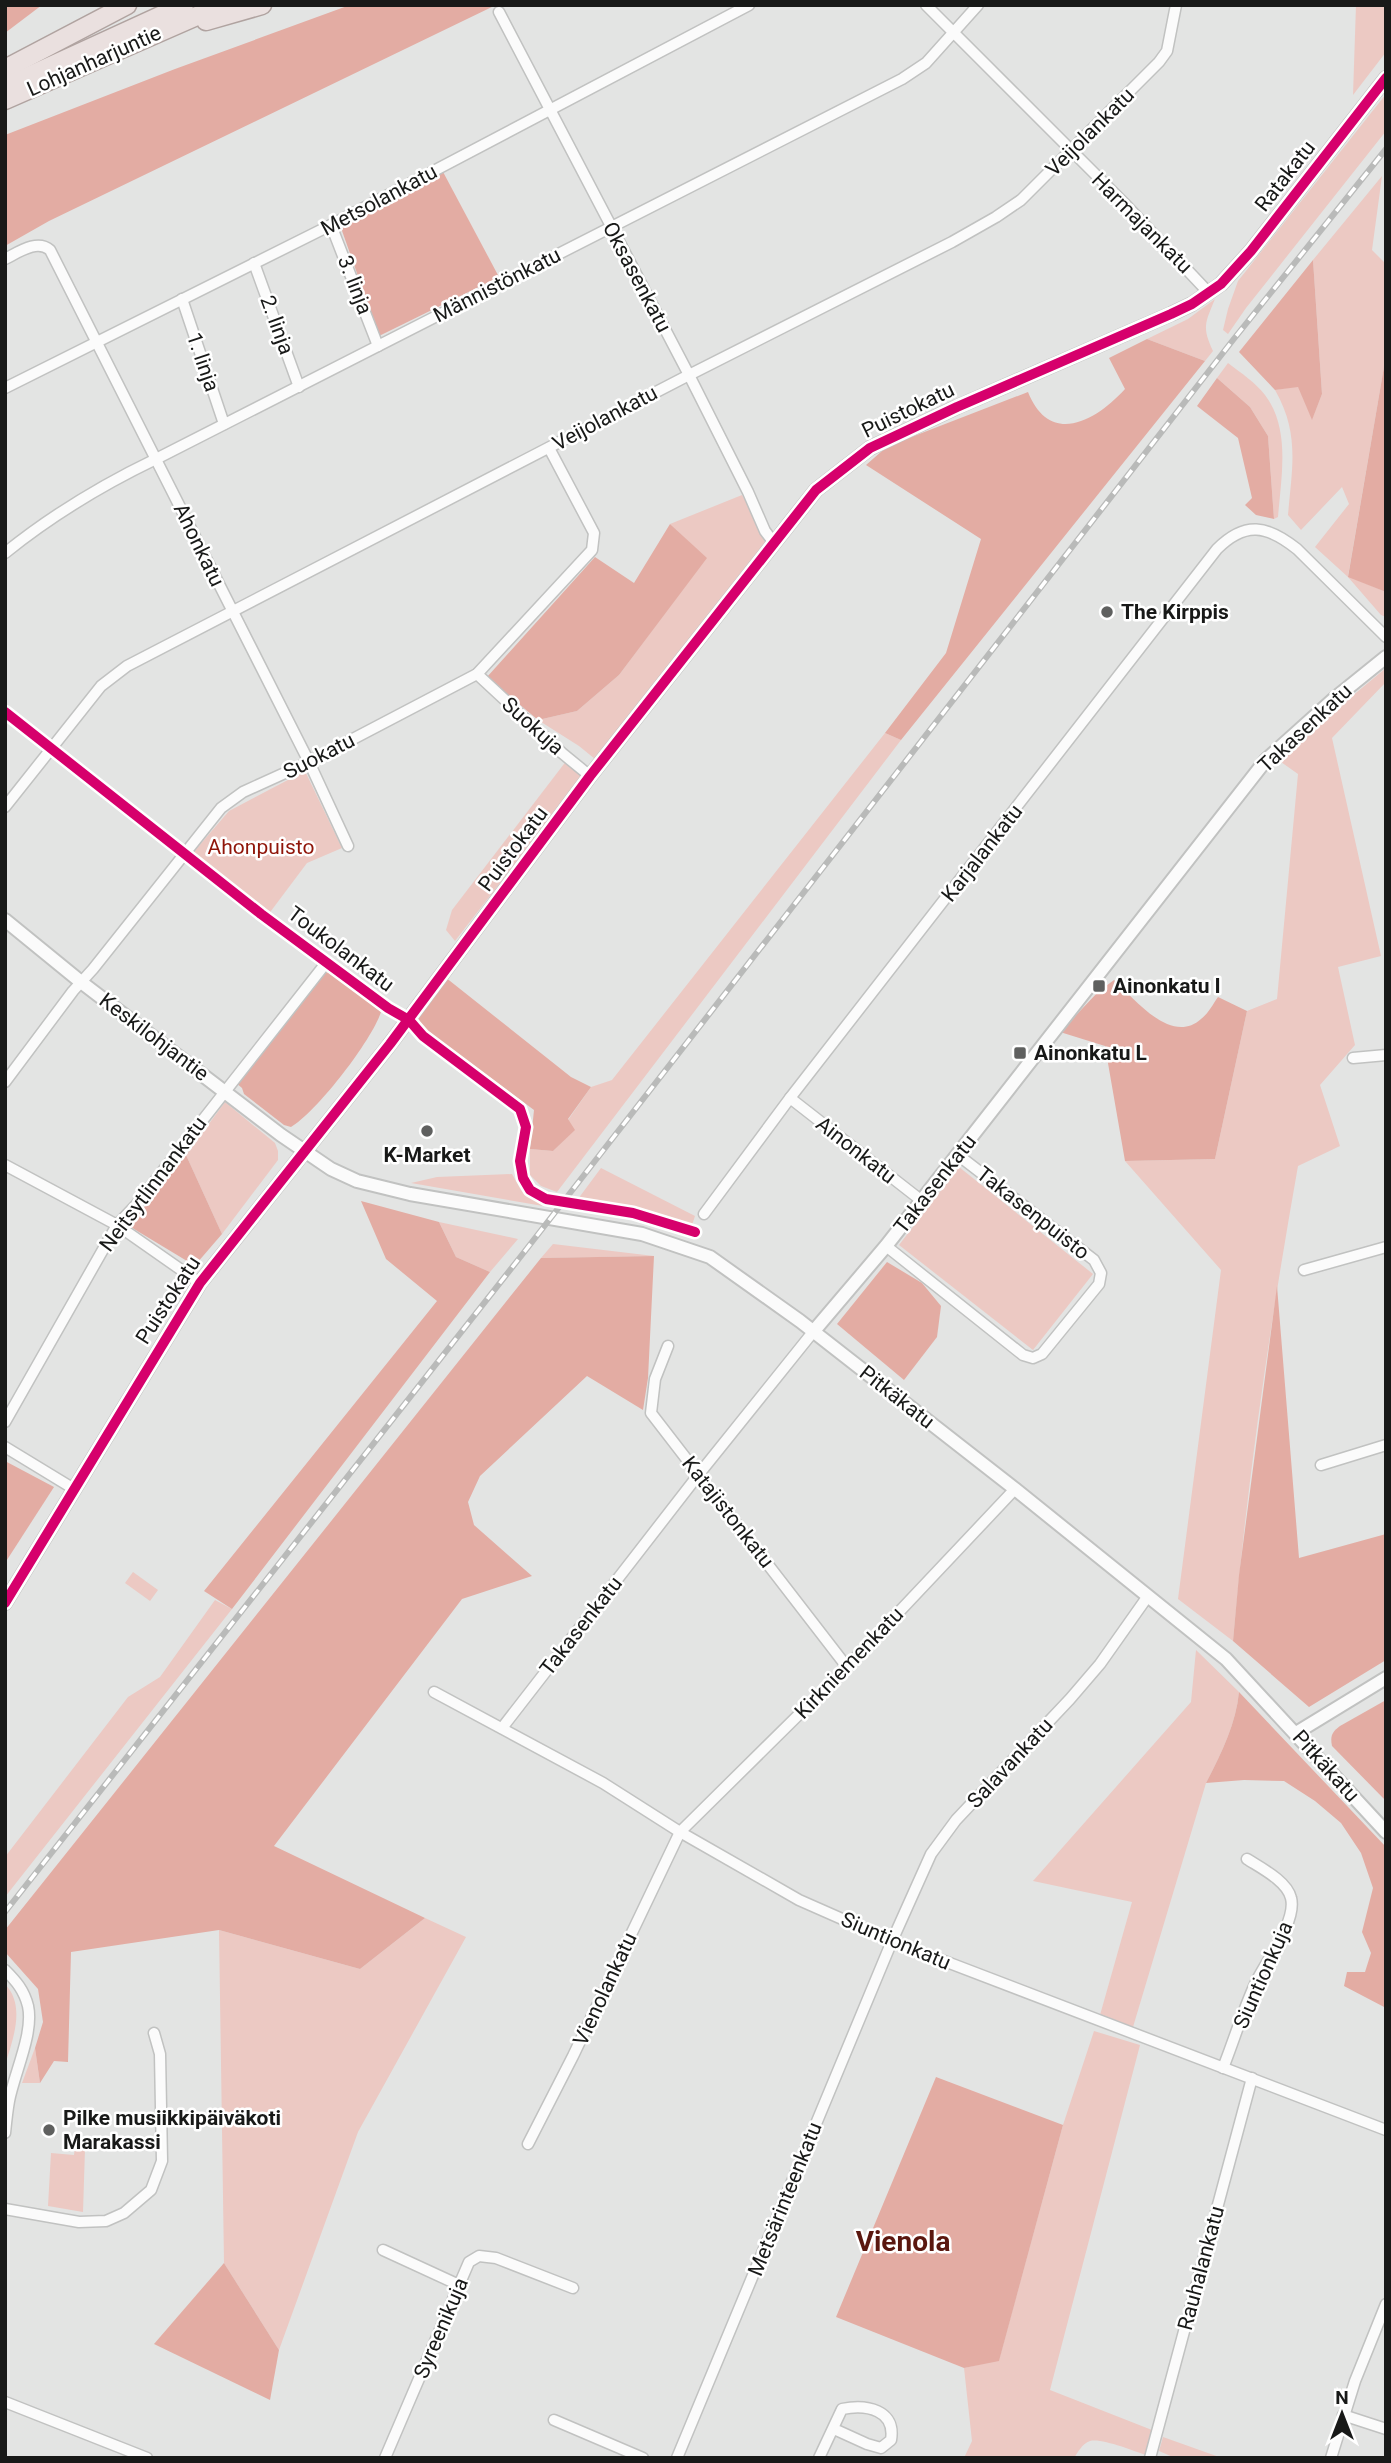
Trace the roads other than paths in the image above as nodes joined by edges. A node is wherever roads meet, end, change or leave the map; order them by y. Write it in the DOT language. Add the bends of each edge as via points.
graph roads {
  1 [pos="127,5"];
  2 [pos="184,5"];
  3 [pos="222,5"];
  4 [pos="262,5"];
  5 [pos="748,5"];
  6 [pos="926,5"];
  7 [pos="978,5"];
  8 [pos="1176,5"];
  9 [pos="499,12"];
  10 [pos="952,32"];
  11 [pos="149,37"];
  12 [pos="5,69"];
  13 [pos="1386,78"];
  14 [pos="5,87"];
  15 [pos="5,100"];
  16 [pos="551,110"];
  17 [pos="1071,152"];
  18 [pos="331,225"];
  19 [pos="611,227"];
  20 [pos="5,259"];
  21 [pos="254,264"];
  22 [pos="1209,293"];
  23 [pos="182,299"];
  24 [pos="96,343"];
  25 [pos="378,346"];
  26 [pos="689,375"];
  27 [pos="299,387"];
  28 [pos="5,388"];
  29 [pos="224,424"];
  30 [pos="548,448"];
  31 [pos="156,459"];
  32 [pos="774,543"];
  33 [pos="5,553"];
  34 [pos="232,611"];
  35 [pos="1386,636"];
  36 [pos="1386,656"];
  37 [pos="477,674"];
  38 [pos="309,762"];
  39 [pos="590,776"];
  40 [pos="5,807"];
  41 [pos="348,846"];
  42 [pos="5,920"];
  43 [pos="326,962"];
  44 [pos="81,982"];
  45 [pos="1386,1055"];
  46 [pos="1353,1058"];
  47 [pos="5,1082"];
  48 [pos="224,1090"];
  49 [pos="790,1098"];
  50 [pos="304,1152"];
  51 [pos="958,1155"];
  52 [pos="5,1165"];
  53 [pos="922,1201"];
  54 [pos="704,1213"];
  55 [pos="117,1225"];
  56 [pos="886,1246"];
  57 [pos="1386,1247"];
  58 [pos="1304,1270"];
  59 [pos="200,1283"];
  60 [pos="813,1332"];
  61 [pos="668,1346"];
  62 [pos="5,1422"];
  63 [pos="1386,1445"];
  64 [pos="5,1447"];
  65 [pos="1321,1465"];
  66 [pos="699,1474"];
  67 [pos="74,1489"];
  68 [pos="1015,1489"];
  69 [pos="1149,1597"];
  70 [pos="5,1603"];
  71 [pos="847,1667"];
  72 [pos="1386,1678"];
  73 [pos="434,1692"];
  74 [pos="502,1728"];
  75 [pos="1296,1733"];
  76 [pos="680,1832"];
  77 [pos="1386,1832"];
  78 [pos="1247,1859"];
  79 [pos="892,1941"];
  80 [pos="5,1970"];
  81 [pos="153,2033"];
  82 [pos="1223,2068"];
  83 [pos="1252,2078"];
  84 [pos="1386,2130"];
  85 [pos="5,2133"];
  86 [pos="528,2144"];
  87 [pos="5,2210"];
  88 [pos="383,2250"];
  89 [pos="459,2285"];
  90 [pos="573,2288"];
  91 [pos="1386,2304"];
  92 [pos="5,2402"];
  93 [pos="1343,2415"];
  94 [pos="554,2420"];
  95 [pos="834,2429"];
  96 [pos="1386,2429"];
  97 [pos="680,2457"];
  98 [pos="146,2458"];
  99 [pos="385,2458"];
  100 [pos="643,2458"];
  101 [pos="819,2458"];
  102 [pos="1150,2458"];
  103 [pos="1331,2458"];
  1 -- 12 [label="highway"];
  2 -- 14 [label="highway, Lohjanharjuntie"];
  3 -- 11 [label="highway, Lohjanharjuntie"];
  4 -- 11 [label="highway"];
  5 -- 16 [label="street, Metsolankatu"];
  6 -- 10 [label="street, Harmajankatu"];
  7 -- 10 [label="street, Männistönkatu"];
  8 -- 17 [label="street, Veijolankatu" via="1167,51"];
  9 -- 16 [label="street, Oksasenkatu"];
  10 -- 17 [label="street, Harmajankatu"];
  10 -- 19 [label="street, Männistönkatu" via="926,63 902,79"];
  11 -- 15 [label="highway, Lohjanharjuntie"];
  13 -- 22 [label="street, Ratakatu" via="1251,251"];
  16 -- 18 [label="street, Metsolankatu"];
  16 -- 19 [label="street, Oksasenkatu"];
  17 -- 22 [label="street, Harmajankatu"];
  17 -- 26 [label="street, Veijolankatu" via="1021,201 952,243"];
  18 -- 21 [label="street, Metsolankatu"];
  18 -- 25 [label="street, 3. linja"];
  19 -- 25 [label="street, Männistönkatu"];
  19 -- 26 [label="street, Oksasenkatu"];
  20 -- 24 [label="street, Ahonkatu" via="28,248 46,246"];
  21 -- 23 [label="street, Metsolankatu"];
  21 -- 27 [label="street, 2. linja"];
  22 -- 32 [label="street, Puistokatu" via="870,448 816,491"];
  23 -- 24 [label="street, Metsolankatu"];
  23 -- 29 [label="street, 1. linja"];
  24 -- 28 [label="street, Metsolankatu"];
  24 -- 31 [label="street, Ahonkatu"];
  25 -- 27 [label="street, Männistönkatu"];
  26 -- 30 [label="street, Veijolankatu"];
  26 -- 32 [label="street, Oksasenkatu"];
  27 -- 29 [label="street, Männistönkatu"];
  29 -- 31 [label="street, Männistönkatu"];
  30 -- 34 [label="street, Veijolankatu"];
  30 -- 37 [label="street, Suokatu" via="594,533 592,550"];
  31 -- 33 [label="street, Männistönkatu" via="109,481"];
  31 -- 34 [label="street, Ahonkatu"];
  32 -- 39 [label="street, Puistokatu"];
  34 -- 38 [label="street, Ahonkatu"];
  34 -- 40 [label="street, Veijolankatu" via="127,666 101,686"];
  35 -- 49 [label="street, Karjalankatu" via="1281,536 1246,529 1231,535"];
  36 -- 51 [label="street, Takasenkatu" via="1266,760"];
  37 -- 38 [label="street, Suokatu"];
  37 -- 39 [label="street, Suokuja"];
  38 -- 41 [label="street, Ahonkatu"];
  38 -- 44 [label="street, Suokatu" via="243,792 221,808"];
  39 -- 50 [label="street, Puistokatu" via="409,1020"];
  42 -- 44 [label="street, Keskilohjantie"];
  43 -- 48 [label="street, Neitsytlinnankatu"];
  44 -- 47 [label="street, Suokatu"];
  44 -- 48 [label="street, Keskilohjantie"];
  45 -- 46 [label="street"];
  48 -- 50 [label="street, Keskilohjantie"];
  48 -- 55 [label="street, Neitsytlinnankatu"];
  49 -- 53 [label="street, Ainonkatu"];
  49 -- 54 [label="street, Karjalankatu"];
  50 -- 59 [label="street, Puistokatu"];
  50 -- 60 [label="street, Pitkäkatu" via="357,1181 642,1234 710,1257"];
  51 -- 53 [label="street, Takasenkatu"];
  51 -- 56 [label="street, Takasenpuisto" via="1094,1260 1101,1273 1099,1284 1042,1354 1033,1357 1023,1354"];
  52 -- 55 [label="street"];
  53 -- 56 [label="street, Takasenkatu"];
  55 -- 59 [label="street"];
  55 -- 62 [label="street, Neitsytlinnankatu"];
  56 -- 60 [label="street, Takasenkatu"];
  57 -- 58 [label="street"];
  59 -- 67 [label="street, Puistokatu"];
  60 -- 66 [label="street, Takasenkatu"];
  60 -- 68 [label="street, Pitkäkatu"];
  61 -- 66 [label="street, Katajistonkatu" via="655,1379 651,1413"];
  63 -- 65 [label="street"];
  64 -- 67 [label="street"];
  66 -- 71 [label="street, Katajistonkatu"];
  66 -- 74 [label="street, Takasenkatu"];
  67 -- 70 [label="street, Puistokatu"];
  68 -- 69 [label="street, Pitkäkatu"];
  68 -- 71 [label="street, Kirkniemenkatu"];
  69 -- 75 [label="street, Pitkäkatu" via="1226,1659"];
  69 -- 79 [label="street, Salavankatu" via="1070,1699 943,1836 921,1872"];
  71 -- 76 [label="street, Kirkniemenkatu"];
  72 -- 75 [label="street"];
  73 -- 74 [label="street, Siuntionkatu"];
  74 -- 76 [label="street, Siuntionkatu"];
  75 -- 77 [label="street, Pitkäkatu"];
  76 -- 79 [label="street, Siuntionkatu" via="799,1899"];
  76 -- 86 [label="street, Vienolankatu"];
  78 -- 82 [label="street, Siuntionkuja" via="1285,1888 1292,1906 1282,1935 1255,1983"];
  79 -- 82 [label="street, Siuntionkatu"];
  79 -- 97 [label="street, Metsärinteenkatu"];
  80 -- 85 [label="street" via="24,1993 29,2025"];
  81 -- 87 [label="street" via="160,2054 162,2161 151,2190 124,2213 106,2221 79,2222"];
  82 -- 83 [label="street, Siuntionkatu"];
  83 -- 84 [label="street, Siuntionkatu"];
  83 -- 102 [label="street, Rauhalankatu"];
  88 -- 89 [label="street"];
  89 -- 90 [label="street, Syreenikuja" via="469,2262 479,2256 496,2258"];
  89 -- 99 [label="street, Syreenikuja"];
  91 -- 93 [label="street"];
  92 -- 98 [label="street"];
  93 -- 96 [label="street"];
  93 -- 103 [label="street"];
  94 -- 100 [label="street"];
  95 -- 95 [label="street" via="846,2407 882,2413 893,2430 891,2440 881,2448"];
  95 -- 101 [label="street"];
}
